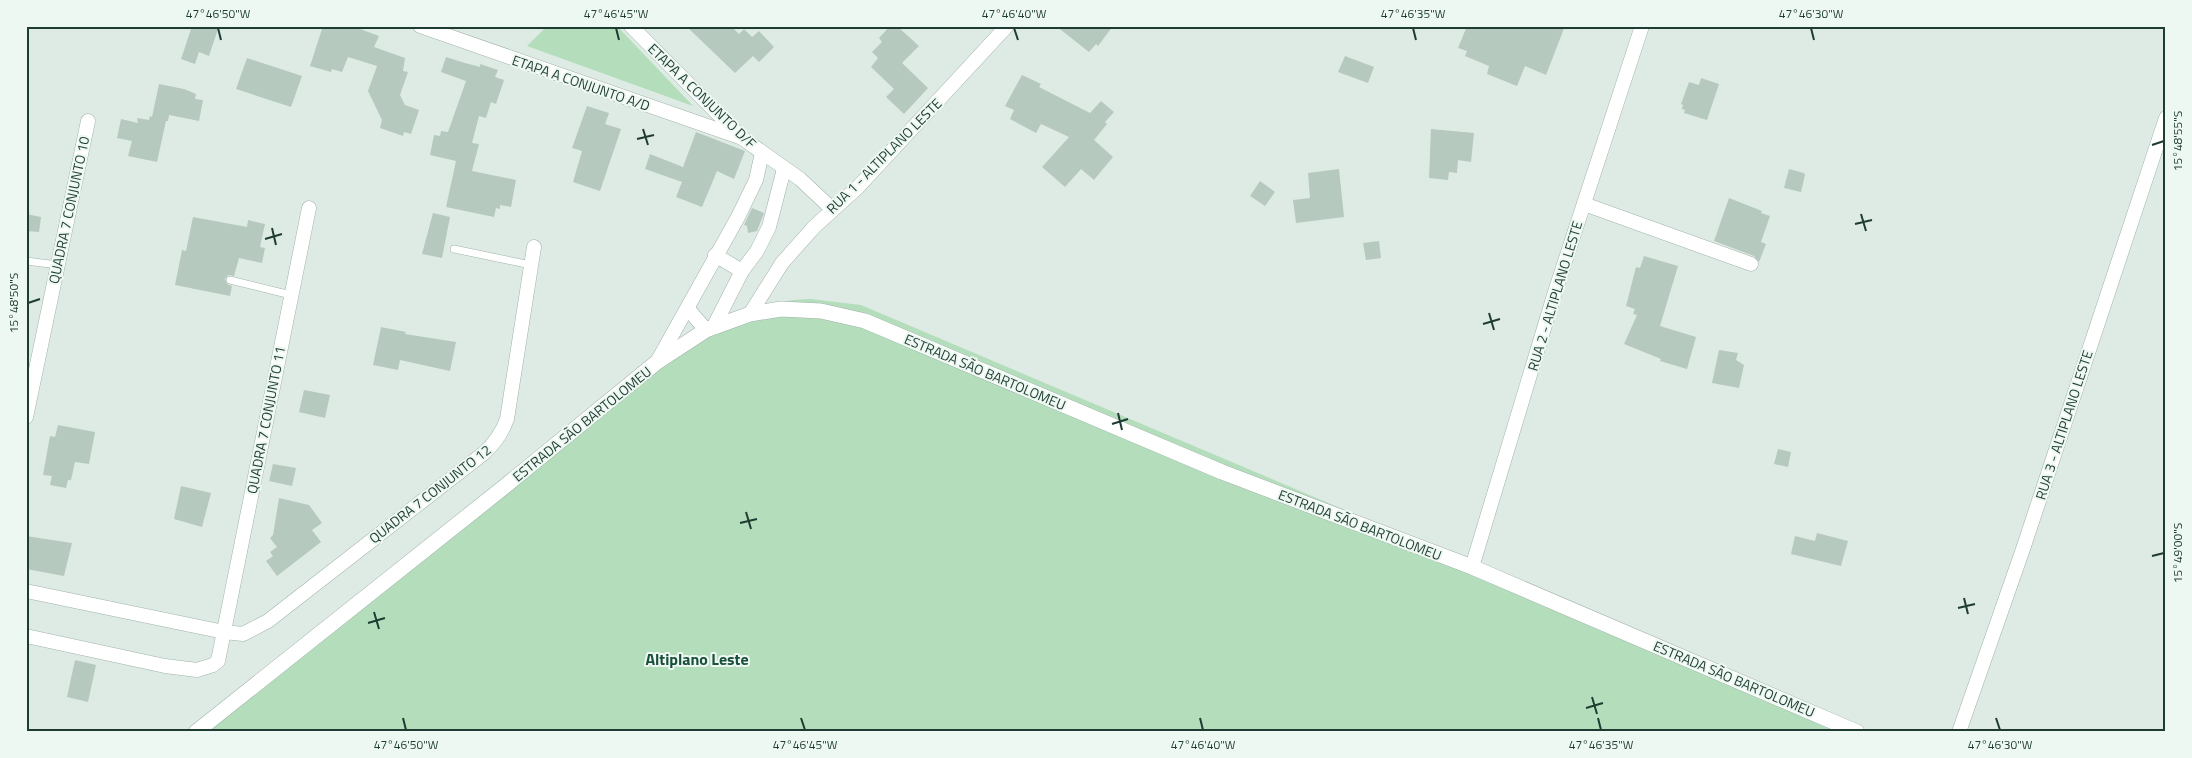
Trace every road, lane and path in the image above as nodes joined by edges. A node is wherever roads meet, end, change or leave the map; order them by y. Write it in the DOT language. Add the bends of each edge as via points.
graph roads {
  1 [pos="420,26"];
  2 [pos="631,26"];
  3 [pos="1007,26"];
  4 [pos="1642,26"];
  5 [pos="2166,118"];
  6 [pos="88,121"];
  7 [pos="742,138"];
  8 [pos="762,153"];
  9 [pos="784,169"];
  10 [pos="1584,204"];
  11 [pos="309,208"];
  12 [pos="832,209"];
  13 [pos="534,247"];
  14 [pos="454,250"];
  15 [pos="715,255"];
  16 [pos="26,261"];
  17 [pos="1750,264"];
  18 [pos="531,265"];
  19 [pos="58,266"];
  20 [pos="742,271"];
  21 [pos="230,280"];
  22 [pos="291,295"];
  23 [pos="688,308"];
  24 [pos="750,314"];
  25 [pos="710,328"];
  26 [pos="657,362"];
  27 [pos="26,417"];
  28 [pos="1472,567"];
  29 [pos="26,591"];
  30 [pos="224,632"];
  31 [pos="26,636"];
  32 [pos="196,732"];
  33 [pos="1857,732"];
  34 [pos="1959,732"];
  1 -- 7 [label="street, ETAPA A CONJUNTO A/D"];
  2 -- 7 [label="street, ETAPA A CONJUNTO D/F"];
  3 -- 12 [label="street, RUA 1 - ALTIPLANO LESTE" via="858,187"];
  4 -- 10 [label="street, RUA 2 - ALTIPLANO LESTE"];
  5 -- 34 [label="street, RUA 3 - ALTIPLANO LESTE"];
  6 -- 19 [label="street, QUADRA 7 CONJUNTO 10"];
  7 -- 8 [label="street, ETAPA A CONJUNTO D/F"];
  8 -- 9 [label="street, ETAPA A CONJUNTO D/F"];
  8 -- 15 [label="street" via="756,180"];
  9 -- 12 [label="street, ETAPA A CONJUNTO D/F" via="800,179"];
  9 -- 20 [label="street" via="769,227"];
  10 -- 17 [label="street"];
  10 -- 28 [label="street, RUA 2 - ALTIPLANO LESTE"];
  11 -- 22 [label="street, QUADRA 7 CONJUNTO 11"];
  12 -- 24 [label="street, RUA 1 - ALTIPLANO LESTE" via="782,263"];
  13 -- 18 [label="street, QUADRA 7 CONJUNTO 12"];
  14 -- 18 [label="lane"];
  15 -- 20 [label="street"];
  15 -- 23 [label="street"];
  16 -- 19 [label="lane"];
  18 -- 30 [label="street, QUADRA 7 CONJUNTO 12" via="507,419 496,442 268,620 243,634"];
  19 -- 27 [label="street, QUADRA 7 CONJUNTO 10"];
  20 -- 25 [label="street"];
  21 -- 22 [label="lane"];
  22 -- 30 [label="street, QUADRA 7 CONJUNTO 11"];
  23 -- 25 [label="street"];
  23 -- 26 [label="street"];
  24 -- 25 [label="street, ESTRADA SÃO BARTOLOMEU"];
  24 -- 28 [label="street, ESTRADA SÃO BARTOLOMEU" via="802,309 865,321 1222,472"];
  25 -- 26 [label="street, ESTRADA SÃO BARTOLOMEU"];
  26 -- 32 [label="street, ESTRADA SÃO BARTOLOMEU"];
  28 -- 33 [label="street, ESTRADA SÃO BARTOLOMEU"];
  29 -- 30 [label="street, QUADRA 7 CONJUNTO 12"];
  30 -- 31 [label="street, QUADRA 7 CONJUNTO 11" via="218,661 197,670"];
}
